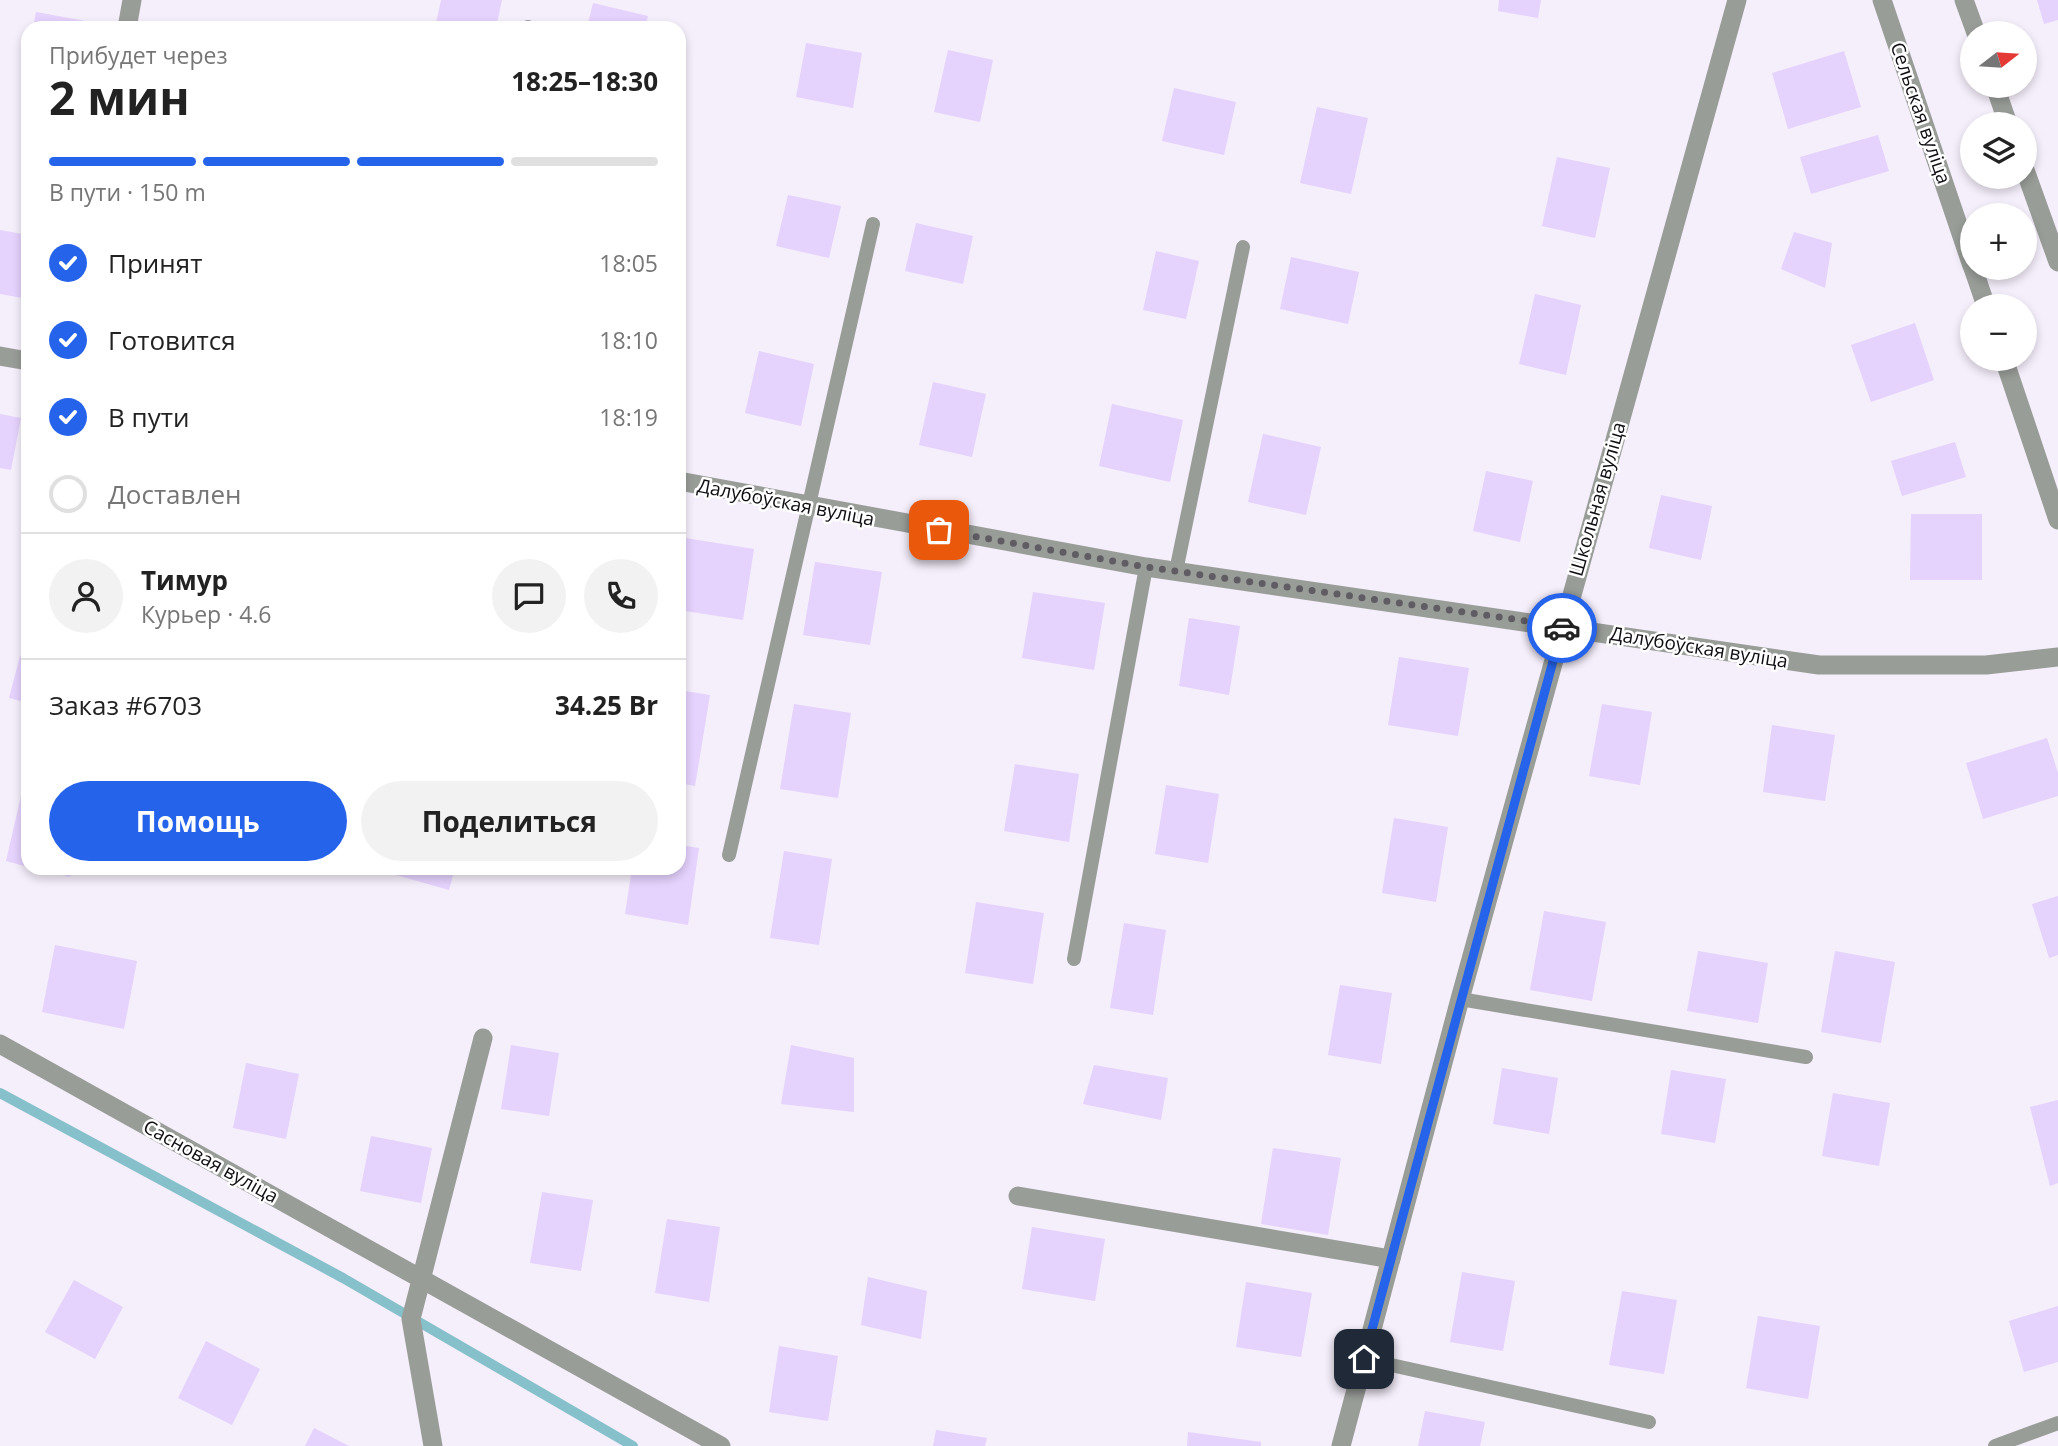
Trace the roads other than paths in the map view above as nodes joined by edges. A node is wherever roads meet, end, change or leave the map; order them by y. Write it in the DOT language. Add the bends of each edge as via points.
graph roads {
  1 [pos="132,0"];
  2 [pos="1737,0"];
  3 [pos="1882,0"];
  4 [pos="1964,0"];
  5 [pos="128,21"];
  6 [pos="1972,21"];
  7 [pos="2032,189"];
  8 [pos="873,224"];
  9 [pos="1960,229"];
  10 [pos="1243,247"];
  11 [pos="2058,262"];
  12 [pos="0,356"];
  13 [pos="21,360"];
  14 [pos="2008,371"];
  15 [pos="686,482"];
  16 [pos="810,507"];
  17 [pos="2058,520"];
  18 [pos="1146,567"];
  19 [pos="1176,571"];
  20 [pos="1562,626"];
  21 [pos="2058,657"];
  22 [pos="729,855"];
  23 [pos="1074,959"];
  24 [pos="1460,999"];
  25 [pos="483,1038"];
  26 [pos="0,1044"];
  27 [pos="1806,1057"];
  28 [pos="1018,1196"];
  29 [pos="1391,1259"];
  30 [pos="1364,1359"];
  31 [pos="1650,1422"];
  32 [pos="2058,1423"];
  33 [pos="433,1446"];
  34 [pos="721,1446"];
  35 [pos="1341,1446"];
  36 [pos="1995,1446"];
  1 -- 5 [label="street"];
  2 -- 20 [label="street, Школьная вуліца"];
  3 -- 9 [label="street, Сельская вуліца"];
  4 -- 6 [label="street"];
  7 -- 11 [label="street"];
  8 -- 16 [label="lane"];
  10 -- 19 [label="lane"];
  12 -- 13 [label="street"];
  14 -- 17 [label="street"];
  15 -- 16 [label="street, Далубоўская вуліца"];
  16 -- 18 [label="street, Далубоўская вуліца"];
  16 -- 22 [label="lane"];
  18 -- 19 [label="street, Далубоўская вуліца"];
  18 -- 23 [label="lane"];
  19 -- 20 [label="street, Далубоўская вуліца"];
  20 -- 21 [label="street, Далубоўская вуліца" via="1819,665 1986,665"];
  20 -- 24 [label="street, Школьная вуліца"];
  24 -- 27 [label="lane"];
  24 -- 29 [label="street, Школьная вуліца"];
  25 -- 33 [label="street" via="411,1319"];
  26 -- 34 [label="street, Сасновая вуліца"];
  28 -- 29 [label="street"];
  29 -- 30 [label="street, Школьная вуліца"];
  30 -- 31 [label="lane"];
  30 -- 35 [label="street, Школьная вуліца"];
  32 -- 36 [label="lane"];
}
